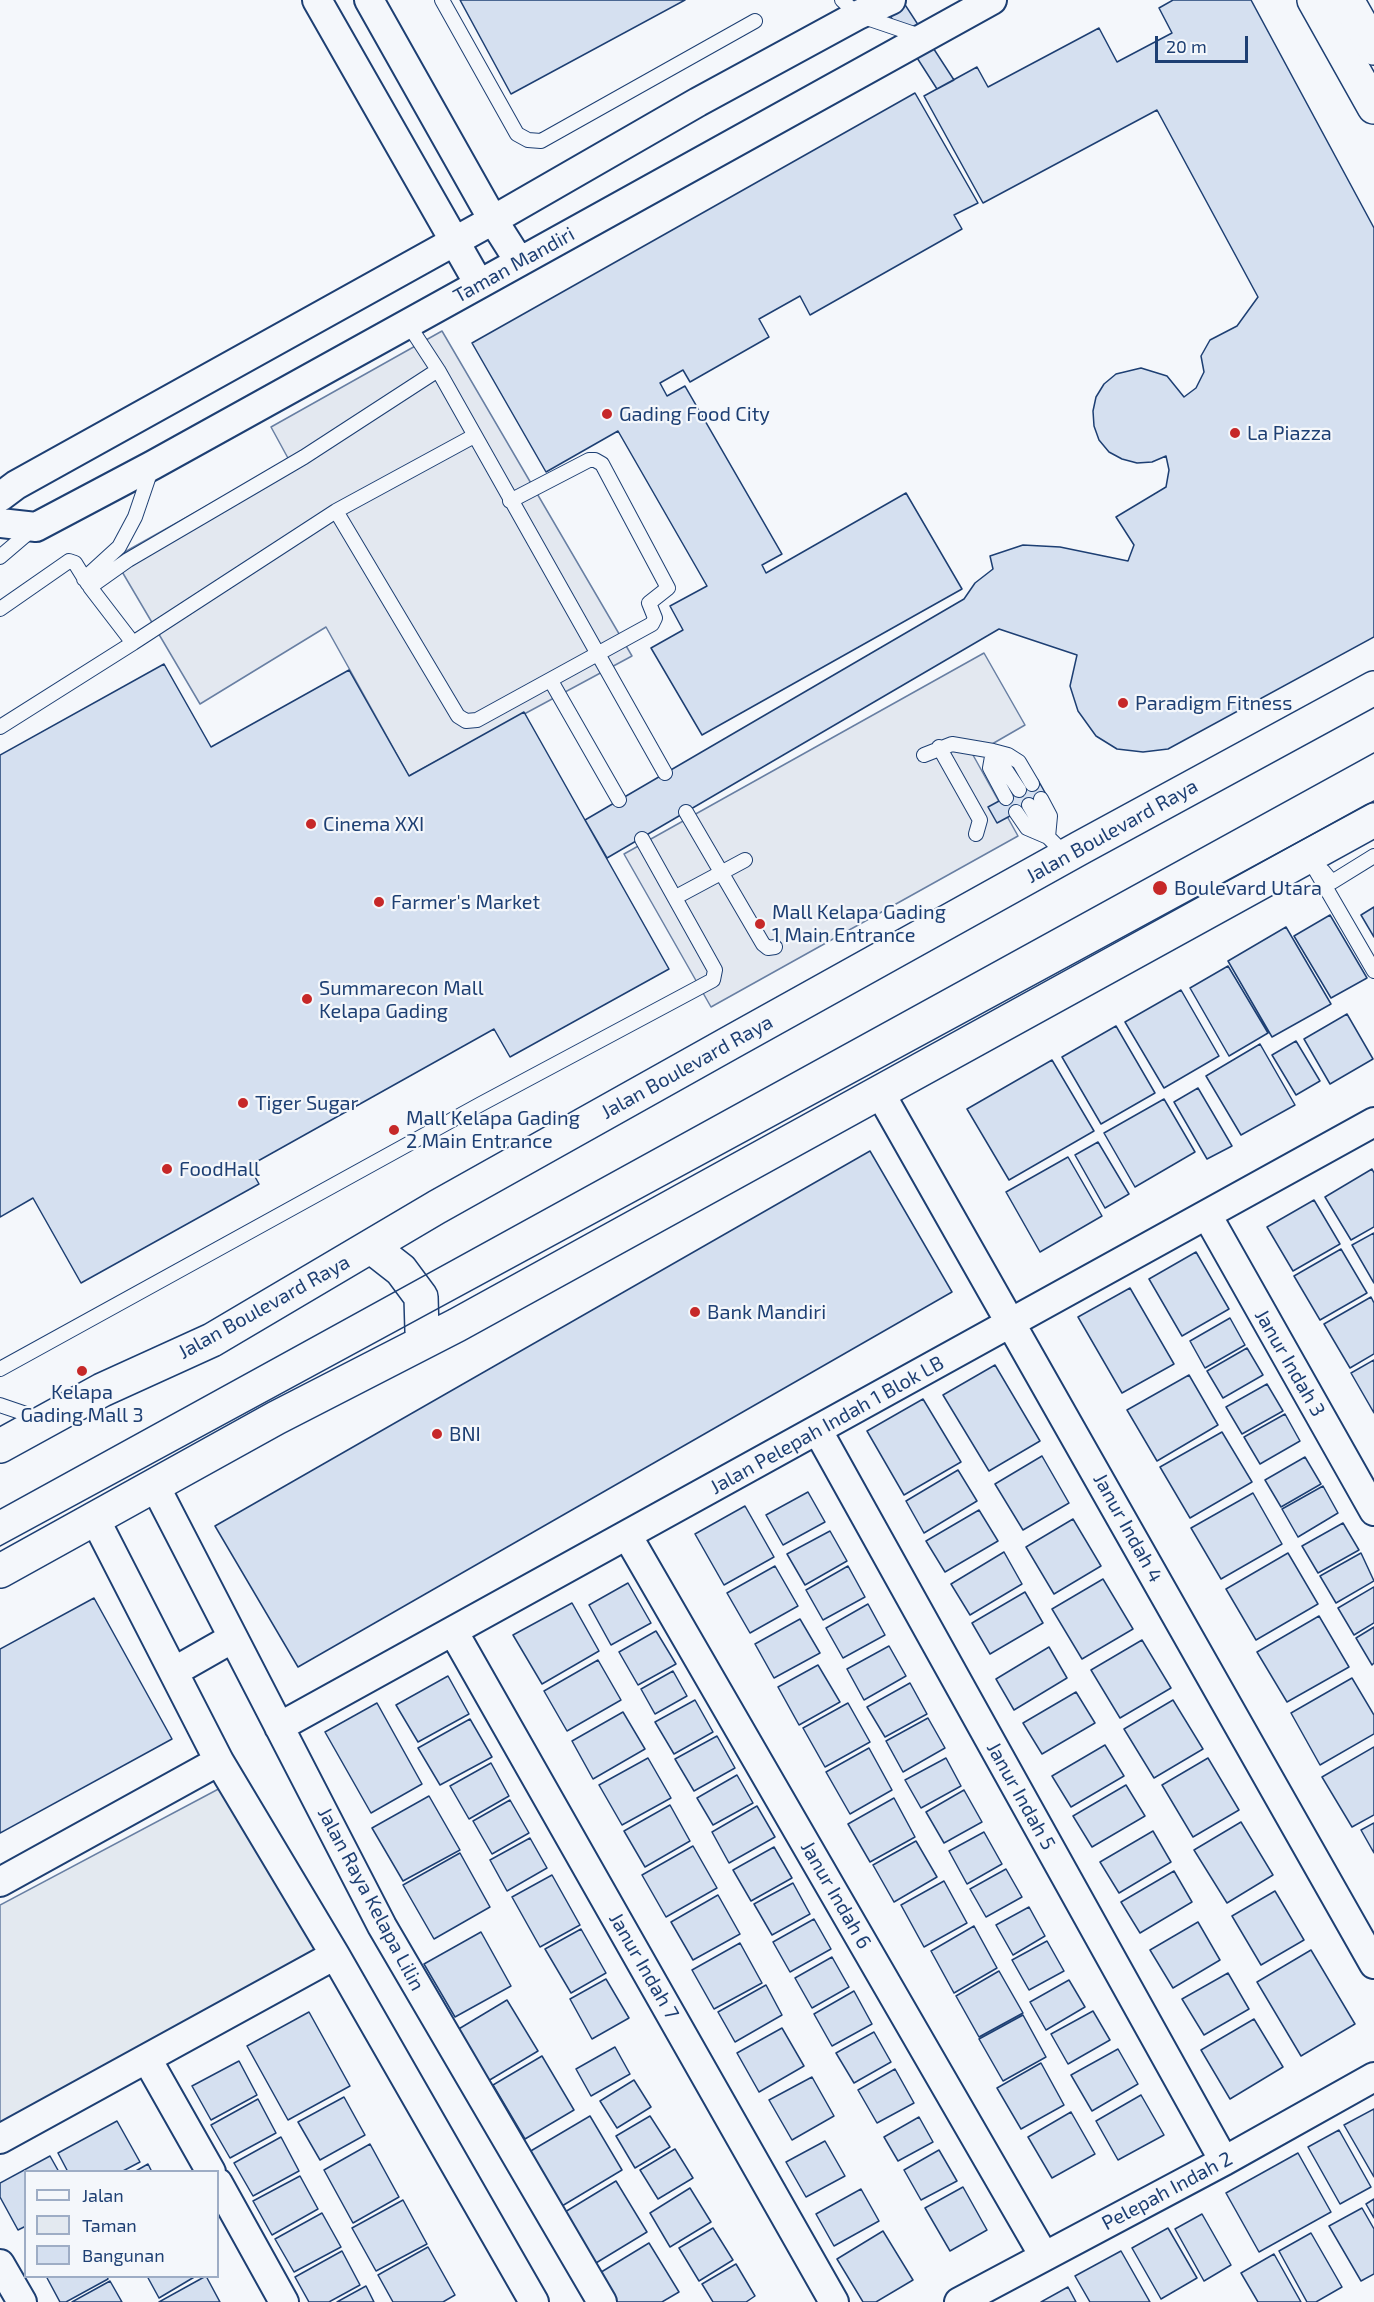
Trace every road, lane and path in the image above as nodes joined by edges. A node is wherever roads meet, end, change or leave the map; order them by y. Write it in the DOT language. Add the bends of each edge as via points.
graph roads {
  1 [pos="317,0"];
  2 [pos="442,0"];
  3 [pos="891,0"];
  4 [pos="992,0"];
  5 [pos="1314,0"];
  6 [pos="1347,0"];
  7 [pos="850,7"];
  8 [pos="375,10"];
  9 [pos="755,21"];
  10 [pos="926,37"];
  11 [pos="340,42"];
  12 [pos="1374,48"];
  13 [pos="1374,107"];
  14 [pos="493,220"];
  15 [pos="455,241"];
  16 [pos="519,261"];
  17 [pos="478,284"];
  18 [pos="408,324"];
  19 [pos="438,370"];
  20 [pos="474,436"];
  21 [pos="153,465"];
  22 [pos="0,497"];
  23 [pos="510,501"];
  24 [pos="336,511"];
  25 [pos="0,523"];
  26 [pos="36,527"];
  27 [pos="0,557"];
  28 [pos="87,583"];
  29 [pos="0,609"];
  30 [pos="133,642"];
  31 [pos="599,656"];
  32 [pos="551,681"];
  33 [pos="1374,688"];
  34 [pos="0,727"];
  35 [pos="939,747"];
  36 [pos="993,751"];
  37 [pos="924,755"];
  38 [pos="665,773"];
  39 [pos="1025,787"];
  40 [pos="1006,798"];
  41 [pos="619,800"];
  42 [pos="1035,802"];
  43 [pos="686,812"];
  44 [pos="1016,812"];
  45 [pos="1374,820"];
  46 [pos="976,834"];
  47 [pos="1048,837"];
  48 [pos="642,838"];
  49 [pos="1080,848"];
  50 [pos="1311,855"];
  51 [pos="1374,856"];
  52 [pos="745,860"];
  53 [pos="720,875"];
  54 [pos="676,897"];
  55 [pos="775,947"];
  56 [pos="1374,971"];
  57 [pos="880,1092"];
  58 [pos="1374,1122"];
  59 [pos="1207,1215"];
  60 [pos="409,1225"];
  61 [pos="378,1252"];
  62 [pos="1012,1323"];
  63 [pos="457,1326"];
  64 [pos="422,1331"];
  65 [pos="212,1340"];
  66 [pos="0,1369"];
  67 [pos="0,1405"];
  68 [pos="276,1418"];
  69 [pos="48,1421"];
  70 [pos="818,1431"];
  71 [pos="0,1446"];
  72 [pos="155,1486"];
  73 [pos="1374,1511"];
  74 [pos="95,1519"];
  75 [pos="627,1535"];
  76 [pos="0,1571"];
  77 [pos="453,1631"];
  78 [pos="233,1638"];
  79 [pos="175,1671"];
  80 [pos="279,1727"];
  81 [pos="219,1761"];
  82 [pos="0,1882"];
  83 [pos="335,1955"];
  84 [pos="1374,1964"];
  85 [pos="147,2059"];
  86 [pos="1374,2077"];
  87 [pos="0,2139"];
  88 [pos="1224,2161"];
  89 [pos="210,2170"];
  90 [pos="219,2185"];
  91 [pos="1044,2256"];
  92 [pos="0,2264"];
  93 [pos="22,2302"];
  94 [pos="284,2302"];
  95 [pos="534,2302"];
  96 [pos="602,2302"];
  97 [pos="834,2302"];
  98 [pos="959,2302"];
  1 -- 11 [label="street"];
  2 -- 9 [label="lane" via="517,134 541,141"];
  3 -- 7 [label="street"];
  4 -- 10 [label="street, Taman Mandiri"];
  5 -- 13 [label="main road"];
  6 -- 12 [label="main road"];
  7 -- 10 [label="lane"];
  7 -- 14 [label="street" via="698,102"];
  8 -- 11 [label="street"];
  8 -- 14 [label="street"];
  10 -- 16 [label="street, Taman Mandiri"];
  11 -- 15 [label="street"];
  14 -- 15 [label="street"];
  14 -- 16 [label="street"];
  15 -- 17 [label="street"];
  15 -- 22 [label="street"];
  16 -- 17 [label="street, Taman Mandiri"];
  17 -- 18 [label="street, Taman Mandiri"];
  18 -- 19 [label="lane"];
  18 -- 21 [label="street, Taman Mandiri"];
  19 -- 20 [label="lane"];
  19 -- 28 [label="lane" via="304,457"];
  20 -- 23 [label="lane"];
  20 -- 24 [label="lane"];
  21 -- 26 [label="street, Taman Mandiri"];
  21 -- 28 [label="lane" via="135,517 119,547"];
  23 -- 31 [label="lane"];
  23 -- 31 [label="lane" via="588,460 602,464 668,588 649,603 655,618 652,624"];
  24 -- 30 [label="lane"];
  24 -- 32 [label="lane" via="458,716 466,721 477,720"];
  25 -- 26 [label="street"];
  26 -- 27 [label="lane"];
  28 -- 29 [label="lane" via="75,563 69,561"];
  28 -- 30 [label="lane"];
  30 -- 34 [label="lane"];
  31 -- 32 [label="lane"];
  31 -- 38 [label="lane"];
  32 -- 41 [label="lane"];
  33 -- 49 [label="main road, Jalan Boulevard Raya"];
  35 -- 36 [label="lane" via="952,744"];
  35 -- 37 [label="lane"];
  35 -- 46 [label="lane" via="980,820"];
  36 -- 39 [label="lane" via="1019,762"];
  36 -- 40 [label="lane" via="990,768"];
  42 -- 47 [label="lane"];
  43 -- 53 [label="lane"];
  44 -- 47 [label="lane" via="1027,828"];
  45 -- 50 [label="main road"];
  47 -- 49 [label="lane" via="1058,847"];
  48 -- 54 [label="lane"];
  49 -- 60 [label="main road, Jalan Boulevard Raya"];
  50 -- 51 [label="lane" via="1330,882"];
  50 -- 56 [label="lane"];
  50 -- 57 [label="main road"];
  52 -- 53 [label="lane"];
  53 -- 54 [label="lane"];
  53 -- 55 [label="lane" via="763,944"];
  54 -- 66 [label="lane" via="716,970 713,980"];
  57 -- 62 [label="street, Janur Indah 4"];
  57 -- 63 [label="main road"];
  58 -- 59 [label="street, Jalan Pelepah Indah 1 Blok LB"];
  59 -- 62 [label="street, Jalan Pelepah Indah 1 Blok LB"];
  59 -- 73 [label="street, Janur Indah 3"];
  60 -- 61 [label="main road"];
  60 -- 65 [label="main road, Jalan Boulevard Raya"];
  61 -- 64 [label="main road" via="401,1270 421,1297"];
  61 -- 65 [label="main road" via="246,1334 230,1341"];
  62 -- 70 [label="street, Jalan Pelepah Indah 1 Blok LB"];
  62 -- 84 [label="street, Janur Indah 4"];
  63 -- 64 [label="main road"];
  63 -- 68 [label="main road"];
  64 -- 68 [label="main road" via="366,1352 289,1394"];
  65 -- 69 [label="main road, Jalan Boulevard Raya" via="102,1390"];
  67 -- 69 [label="lane"];
  68 -- 72 [label="main road"];
  69 -- 71 [label="main road, Jalan Boulevard Raya"];
  70 -- 75 [label="street, Jalan Pelepah Indah 1 Blok LB"];
  70 -- 88 [label="street, Janur Indah 5"];
  72 -- 74 [label="main road"];
  72 -- 78 [label="street, Jalan Raya Kelapa Lilin"];
  74 -- 76 [label="main road"];
  74 -- 79 [label="street"];
  75 -- 77 [label="street, Jalan Pelepah Indah 1 Blok LB"];
  75 -- 91 [label="street, Janur Indah 6"];
  77 -- 80 [label="street, Jalan Pelepah Indah 1 Blok LB"];
  77 -- 97 [label="street, Janur Indah 7"];
  78 -- 79 [label="street"];
  78 -- 80 [label="street, Jalan Raya Kelapa Lilin"];
  79 -- 81 [label="street"];
  80 -- 96 [label="street, Jalan Raya Kelapa Lilin" via="382,1926"];
  81 -- 82 [label="street"];
  81 -- 83 [label="street"];
  83 -- 85 [label="street"];
  83 -- 95 [label="street"];
  85 -- 87 [label="street"];
  85 -- 89 [label="street"];
  86 -- 88 [label="street, Pelepah Indah 2"];
  88 -- 91 [label="street, Pelepah Indah 2"];
  90 -- 94 [label="street"];
  91 -- 98 [label="street, Pelepah Indah 2"];
  92 -- 93 [label="street"];
}
